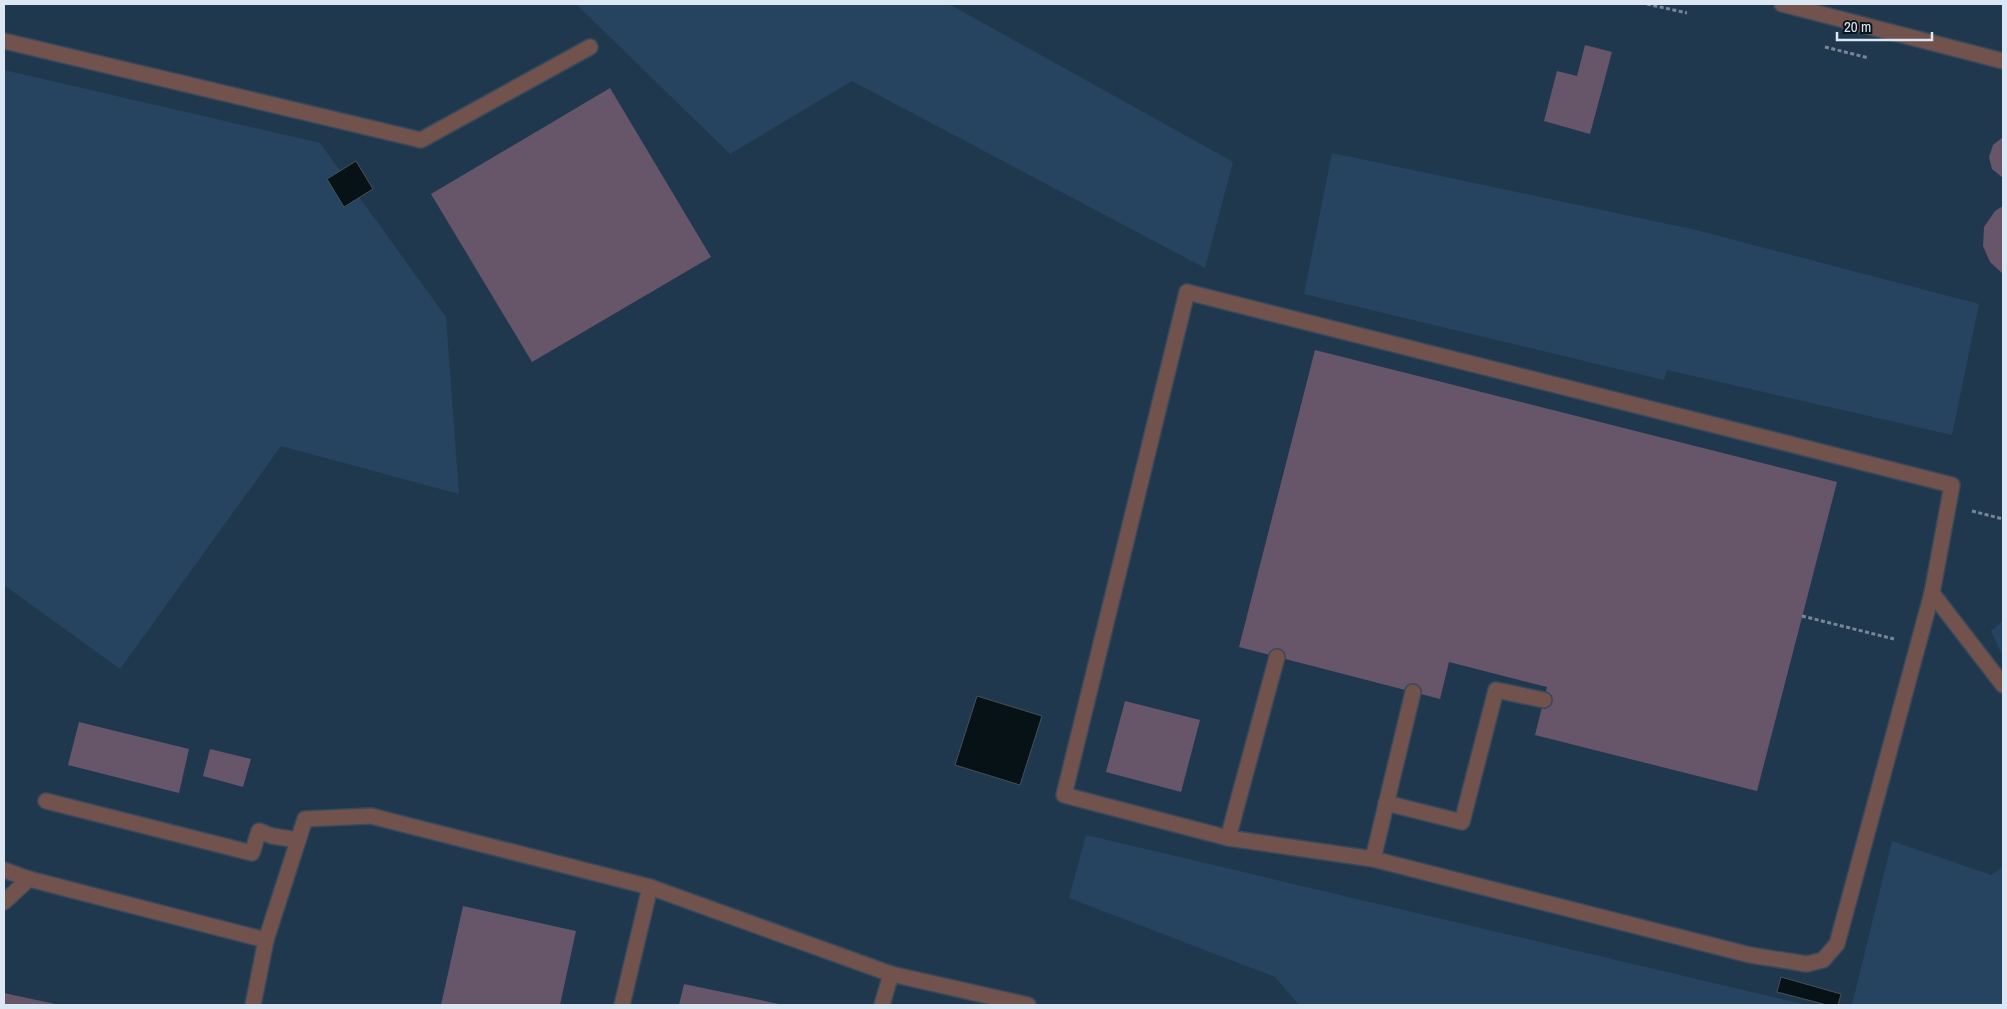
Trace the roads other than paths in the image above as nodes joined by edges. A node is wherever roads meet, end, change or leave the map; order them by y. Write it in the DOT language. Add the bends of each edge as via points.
graph roads {
  1 [pos="1782,4"];
  2 [pos="4,41"];
  3 [pos="590,47"];
  4 [pos="2003,61"];
  5 [pos="1932,593"];
  6 [pos="1277,657"];
  7 [pos="2003,684"];
  8 [pos="1413,692"];
  9 [pos="1544,700"];
  10 [pos="46,801"];
  11 [pos="1386,803"];
  12 [pos="1228,838"];
  13 [pos="298,840"];
  14 [pos="1373,859"];
  15 [pos="4,870"];
  16 [pos="29,879"];
  17 [pos="650,888"];
  18 [pos="4,902"];
  19 [pos="266,940"];
  20 [pos="891,974"];
  21 [pos="253,1005"];
  22 [pos="622,1005"];
  23 [pos="882,1005"];
  24 [pos="1028,1005"];
  1 -- 4 [label="lane"];
  2 -- 3 [label="lane" via="421,140"];
  5 -- 7 [label="lane"];
  5 -- 12 [label="lane" via="1952,485 1187,292 1064,795"];
  5 -- 14 [label="lane" via="1837,944 1823,960 1807,964 1750,955"];
  6 -- 12 [label="lane"];
  8 -- 11 [label="lane"];
  9 -- 11 [label="lane" via="1496,690 1462,822"];
  10 -- 13 [label="lane" via="252,853 258,831"];
  11 -- 14 [label="lane"];
  12 -- 14 [label="lane"];
  13 -- 17 [label="lane" via="305,819 371,816"];
  13 -- 19 [label="lane"];
  15 -- 16 [label="lane"];
  16 -- 18 [label="lane"];
  16 -- 19 [label="lane"];
  17 -- 20 [label="lane"];
  17 -- 22 [label="lane"];
  19 -- 21 [label="lane"];
  20 -- 23 [label="lane"];
  20 -- 24 [label="lane"];
}
